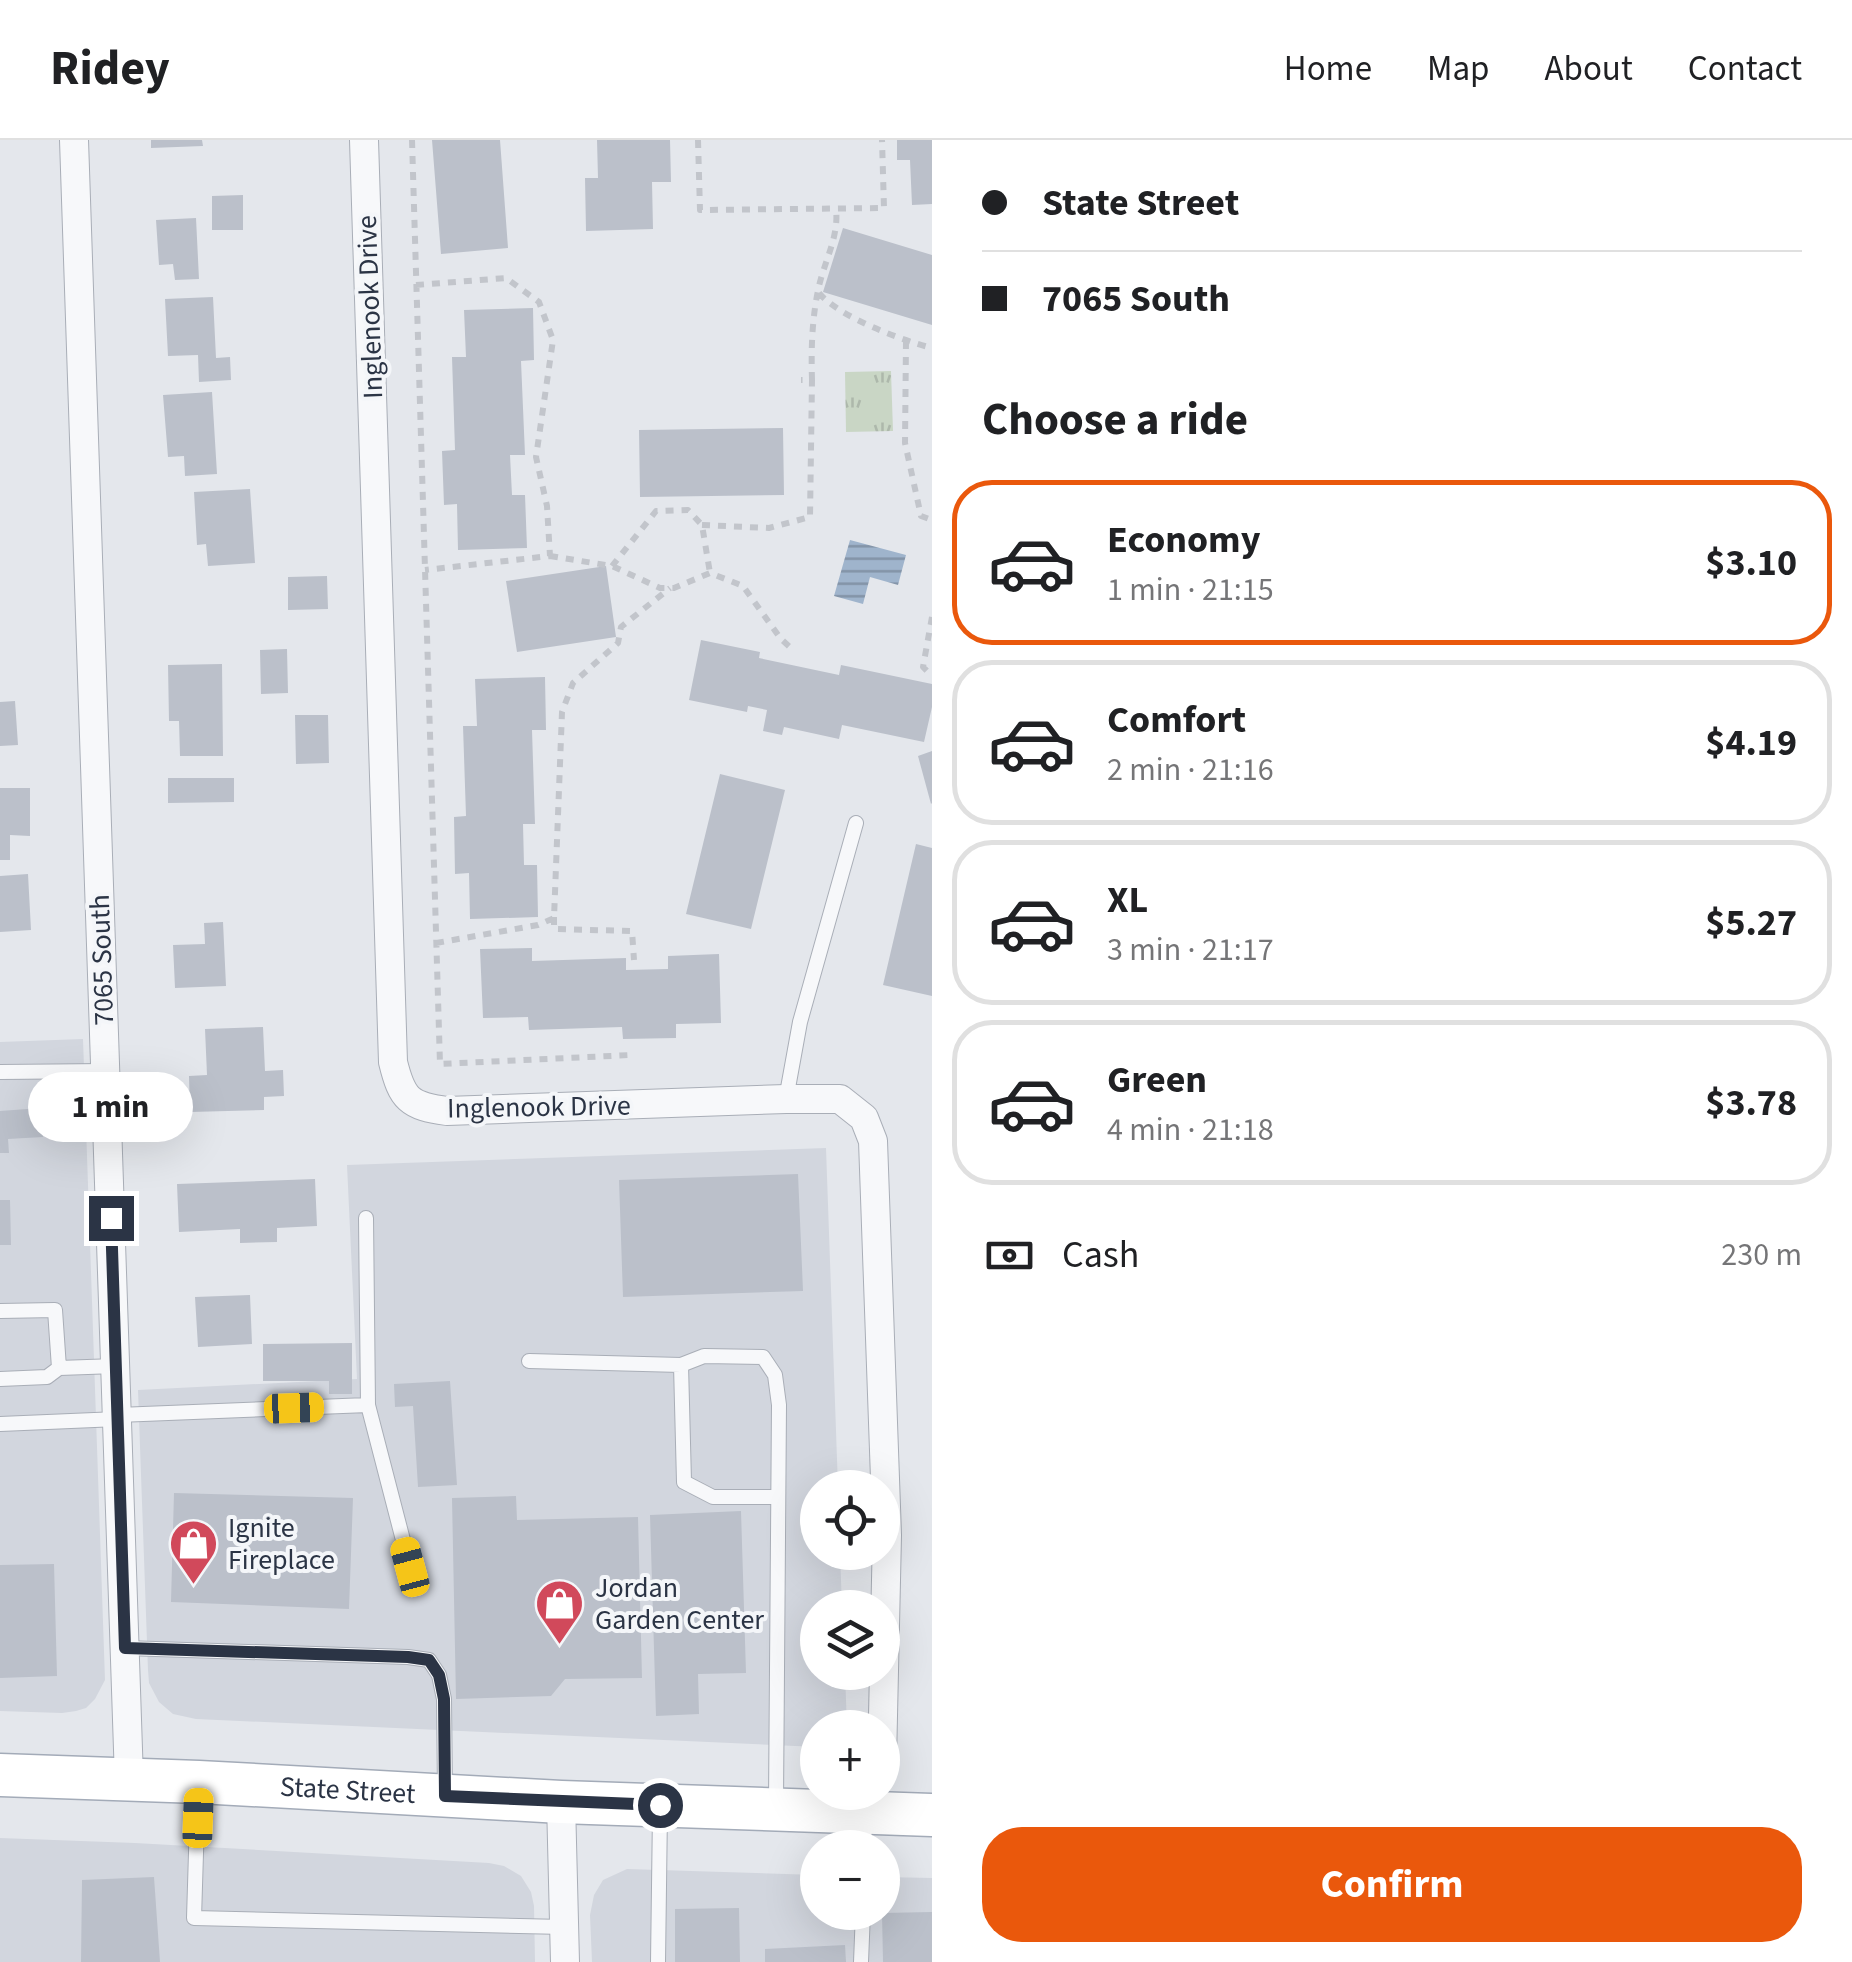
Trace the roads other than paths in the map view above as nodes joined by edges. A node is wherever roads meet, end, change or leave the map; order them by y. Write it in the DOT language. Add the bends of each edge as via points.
graph roads {
  1 [pos="74,140"];
  2 [pos="364,140"];
  3 [pos="856,823"];
  4 [pos="106,1071"];
  5 [pos="0,1072"];
  6 [pos="786,1099"];
  7 [pos="366,1218"];
  8 [pos="0,1312"];
  9 [pos="529,1361"];
  10 [pos="682,1365"];
  11 [pos="116,1366"];
  12 [pos="58,1368"];
  13 [pos="0,1379"];
  14 [pos="368,1404"];
  15 [pos="118,1417"];
  16 [pos="0,1424"];
  17 [pos="778,1497"];
  18 [pos="410,1567"];
  19 [pos="125,1648"];
  20 [pos="883,1710"];
  21 [pos="0,1776"];
  22 [pos="129,1780"];
  23 [pos="198,1782"];
  24 [pos="445,1796"];
  25 [pos="560,1802"];
  26 [pos="660,1805"];
  27 [pos="776,1809"];
  28 [pos="932,1814"];
  29 [pos="873,1816"];
  30 [pos="564,1927"];
  31 [pos="862,1930"];
  32 [pos="565,1962"];
  33 [pos="658,1962"];
  34 [pos="861,1962"];
  1 -- 4 [label="street, 7065 South"];
  2 -- 6 [label="street, Inglenook Drive" via="398,1083 406,1099 447,1111"];
  3 -- 6 [label="lane" via="800,1022"];
  4 -- 5 [label="lane"];
  4 -- 11 [label="street, 7065 South"];
  6 -- 20 [label="street, Inglenook Drive" via="840,1100 864,1118 873,1141 887,1535"];
  7 -- 14 [label="lane"];
  8 -- 12 [label="lane" via="56,1310"];
  9 -- 10 [label="lane"];
  10 -- 17 [label="lane" via="684,1482 714,1496"];
  10 -- 17 [label="lane" via="704,1356 763,1357 775,1375 779,1405"];
  11 -- 12 [label="lane"];
  11 -- 15 [label="street, 7065 South"];
  12 -- 13 [label="lane" via="47,1377"];
  14 -- 15 [label="lane"];
  14 -- 18 [label="lane"];
  15 -- 16 [label="lane"];
  15 -- 19 [label="street, 7065 South"];
  17 -- 27 [label="lane"];
  19 -- 22 [label="street, 7065 South"];
  19 -- 24 [label="lane" via="429,1660 444,1699"];
  21 -- 22 [label="main road, State Street"];
  22 -- 23 [label="main road, State Street"];
  23 -- 24 [label="main road, State Street"];
  23 -- 30 [label="lane" via="194,1918"];
  24 -- 25 [label="main road, State Street"];
  25 -- 26 [label="main road, State Street"];
  25 -- 30 [label="street"];
  26 -- 27 [label="main road, State Street"];
  26 -- 33 [label="lane"];
  27 -- 29 [label="main road, State Street"];
  28 -- 29 [label="main road, State Street"];
  30 -- 32 [label="street"];
  31 -- 34 [label="lane"];
}
